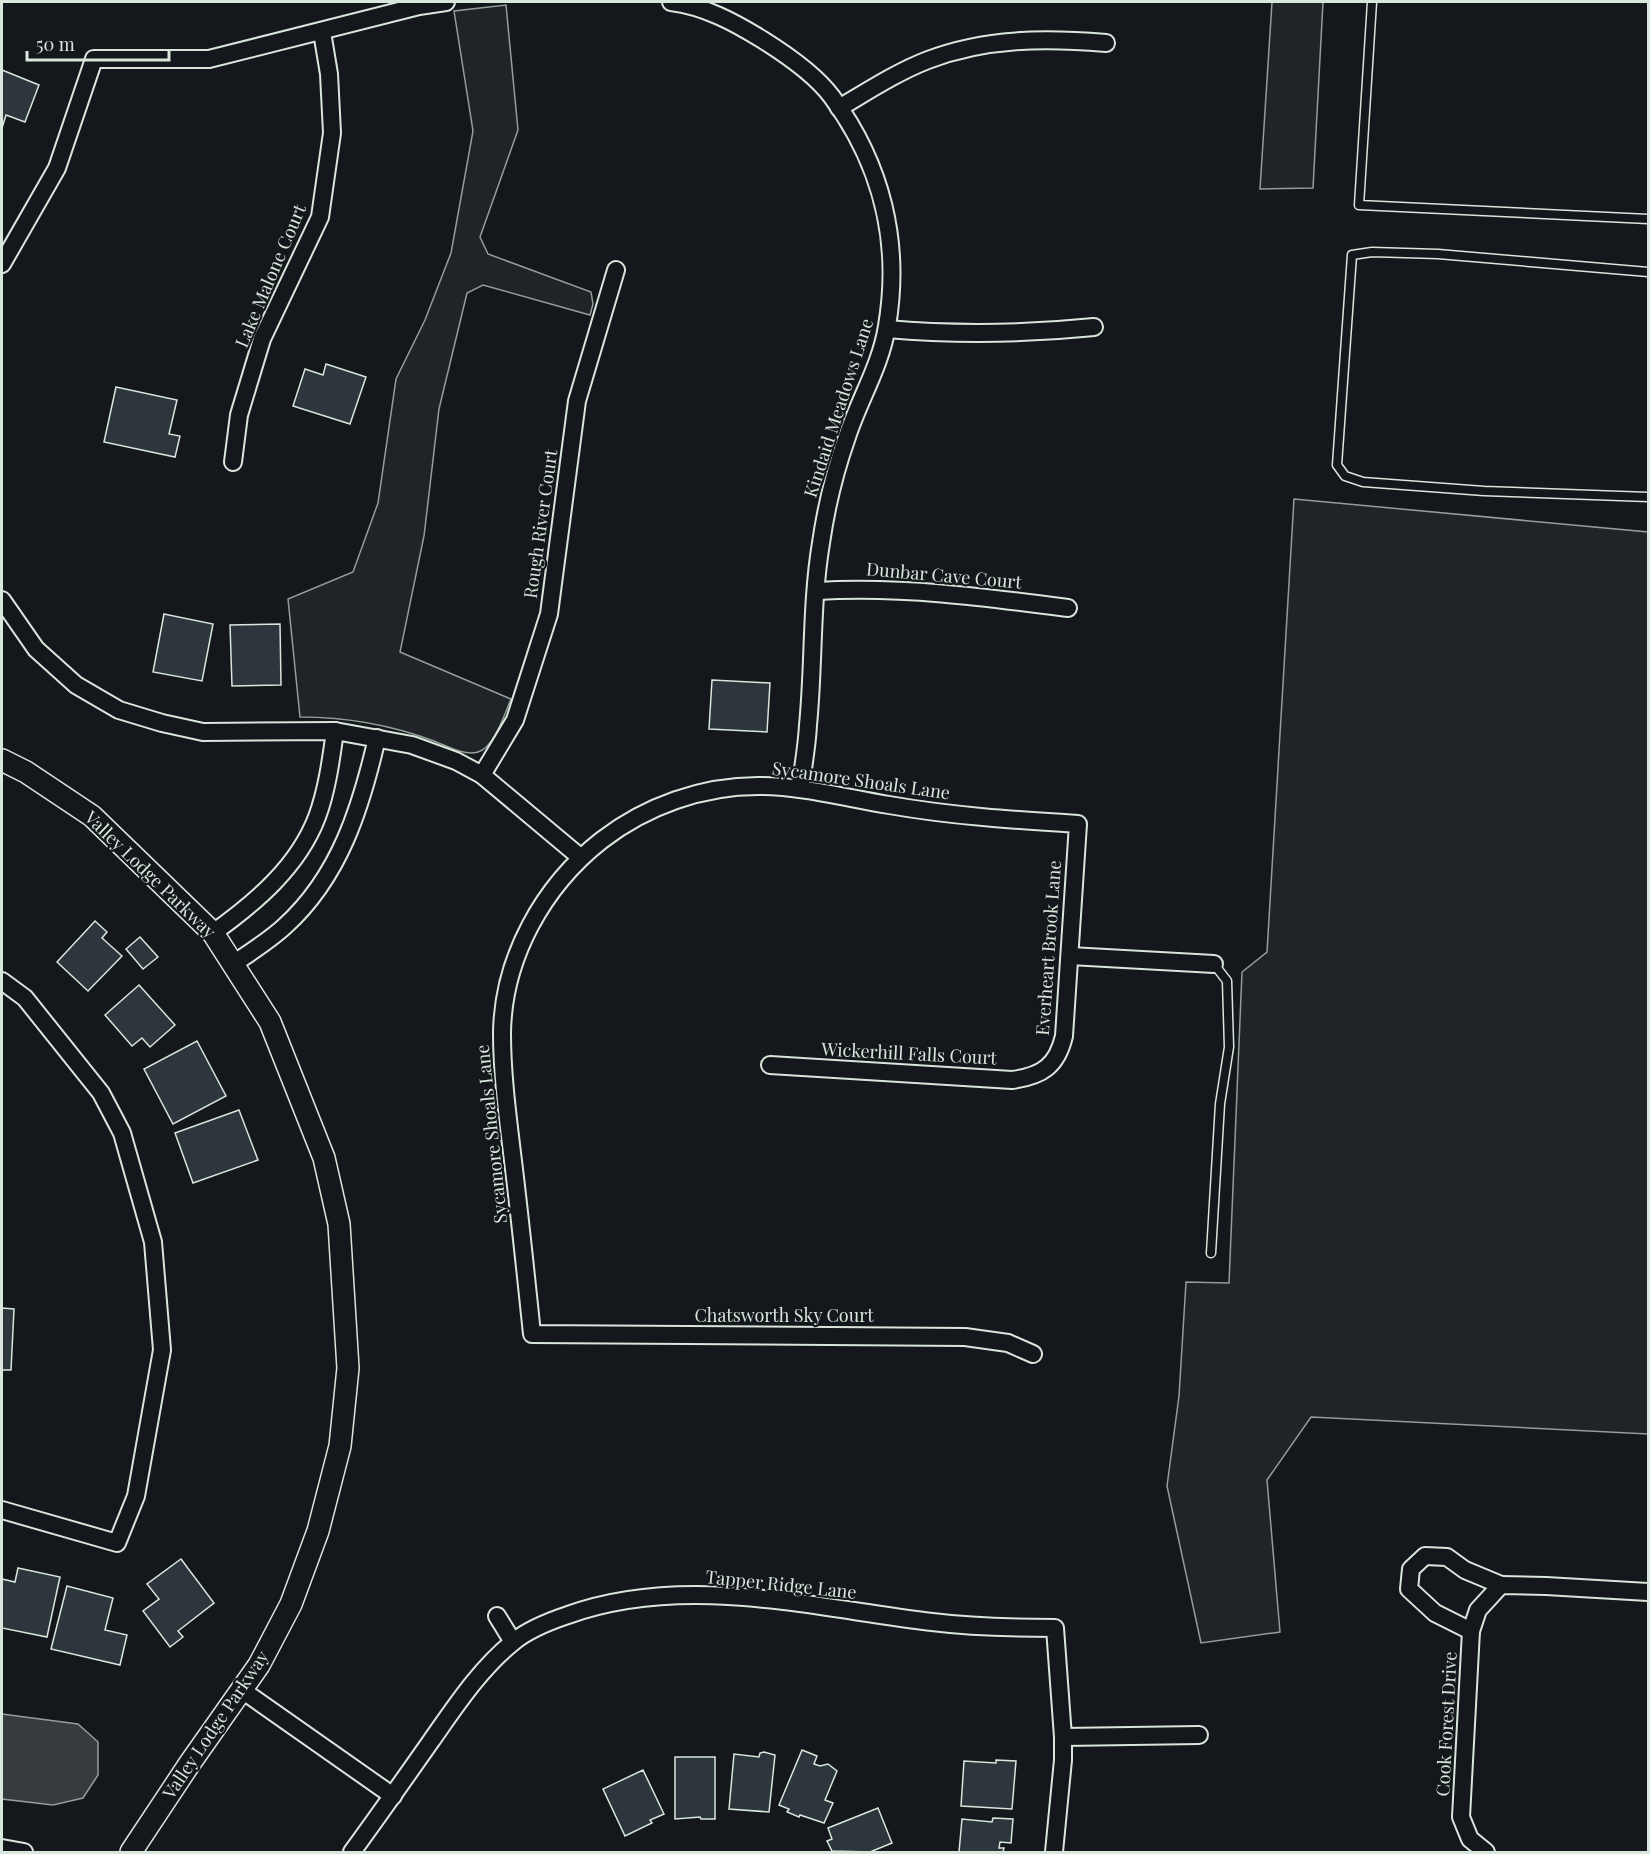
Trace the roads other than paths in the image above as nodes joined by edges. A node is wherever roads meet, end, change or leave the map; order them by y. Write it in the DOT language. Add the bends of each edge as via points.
graph roads {
  1 [pos="446,2"];
  2 [pos="671,2"];
  3 [pos="1372,2"];
  4 [pos="322,32"];
  5 [pos="1106,43"];
  6 [pos="839,108"];
  7 [pos="1648,219"];
  8 [pos="2,264"];
  9 [pos="616,270"];
  10 [pos="1648,272"];
  11 [pos="1094,327"];
  12 [pos="887,329"];
  13 [pos="233,462"];
  14 [pos="1648,497"];
  15 [pos="817,591"];
  16 [pos="2,600"];
  17 [pos="1068,608"];
  18 [pos="335,731"];
  19 [pos="376,738"];
  20 [pos="2,760"];
  21 [pos="482,775"];
  22 [pos="800,789"];
  23 [pos="1078,824"];
  24 [pos="580,857"];
  25 [pos="213,933"];
  26 [pos="1070,956"];
  27 [pos="233,964"];
  28 [pos="1214,964"];
  29 [pos="2,981"];
  30 [pos="770,1065"];
  31 [pos="1045,1070"];
  32 [pos="1211,1253"];
  33 [pos="532,1334"];
  34 [pos="1033,1354"];
  35 [pos="2,1510"];
  36 [pos="1501,1585"];
  37 [pos="1648,1592"];
  38 [pos="497,1616"];
  39 [pos="1471,1631"];
  40 [pos="513,1642"];
  41 [pos="242,1690"];
  42 [pos="1199,1735"];
  43 [pos="1064,1737"];
  44 [pos="393,1796"];
  45 [pos="2,1848"];
  46 [pos="24,1852"];
  47 [pos="131,1852"];
  48 [pos="352,1852"];
  49 [pos="1054,1852"];
  50 [pos="1486,1852"];
  1 -- 4 [label="street"];
  2 -- 6 [label="street, Kindaid Meadows Lane" via="689,4 739,25 793,59 832,96"];
  3 -- 7 [label="lane" via="1359,205"];
  4 -- 8 [label="street" via="209,59 94,59 57,168"];
  4 -- 13 [label="street, Lake Malone Court" via="332,133 320,217 262,339 239,415"];
  5 -- 6 [label="street" via="1026,39 972,46 927,60"];
  6 -- 12 [label="street, Kindaid Meadows Lane" via="865,150 883,201 892,243 893,284"];
  9 -- 21 [label="street, Rough River Court" via="577,401 549,614 515,720"];
  10 -- 14 [label="lane" via="1438,254 1352,255 1337,465 1345,476 1363,482"];
  11 -- 12 [label="street" via="976,334"];
  12 -- 15 [label="street, Kindaid Meadows Lane" via="847,436 832,489"];
  15 -- 17 [label="street, Dunbar Cave Court" via="891,590"];
  15 -- 22 [label="street, Kindaid Meadows Lane"];
  16 -- 18 [label="street" via="36,649 76,685 119,710 203,732"];
  18 -- 19 [label="street"];
  18 -- 25 [label="street" via="328,778 316,818 301,849 263,894"];
  19 -- 21 [label="street" via="412,745"];
  19 -- 27 [label="street" via="356,819 324,880 284,927"];
  20 -- 25 [label="street, Valley Lodge Parkway" via="92,816"];
  21 -- 24 [label="street"];
  22 -- 23 [label="street, Sycamore Shoals Lane" via="932,812"];
  22 -- 24 [label="street, Sycamore Shoals Lane" via="758,786 683,797 625,822"];
  23 -- 26 [label="street, Everheart Brook Lane"];
  24 -- 33 [label="street, Sycamore Shoals Lane" via="539,908 513,966 505,999 505,1090"];
  25 -- 27 [label="street, Valley Lodge Parkway"];
  26 -- 28 [label="street"];
  26 -- 31 [label="street, Everheart Brook Lane" via="1065,1036 1061,1049"];
  27 -- 41 [label="street, Valley Lodge Parkway" via="270,1022 324,1158 339,1224 348,1368 340,1446 318,1531 291,1604"];
  28 -- 32 [label="lane" via="1227,981 1229,1047 1220,1104"];
  29 -- 35 [label="street" via="25,998 101,1093 122,1133 153,1242 162,1350 136,1496 117,1543"];
  30 -- 31 [label="street, Wickerhill Falls Court" via="1012,1080"];
  33 -- 34 [label="street, Chatsworth Sky Court" via="966,1337 1008,1343"];
  36 -- 37 [label="street"];
  36 -- 39 [label="street, Cook Forest Drive" via="1479,1610"];
  36 -- 39 [label="street" via="1465,1570 1447,1557 1425,1556 1411,1569 1409,1589 1436,1613"];
  38 -- 40 [label="street"];
  39 -- 50 [label="street, Cook Forest Drive" via="1461,1817 1470,1839"];
  40 -- 43 [label="street, Tapper Ridge Lane" via="550,1621 595,1605 675,1596 776,1601 975,1626 1055,1628"];
  40 -- 44 [label="street, Tapper Ridge Lane" via="456,1705"];
  41 -- 44 [label="street"];
  41 -- 47 [label="street, Valley Lodge Parkway"];
  42 -- 43 [label="street"];
  43 -- 49 [label="street"];
  44 -- 48 [label="street, Tapper Ridge Lane"];
  45 -- 46 [label="street"];
}
